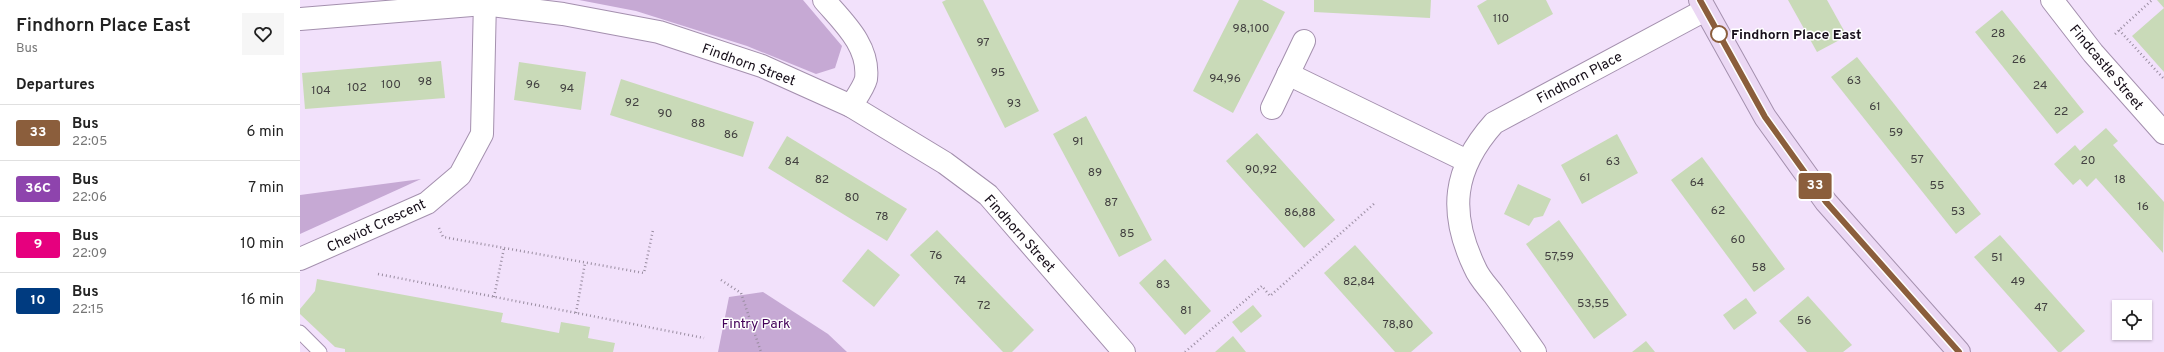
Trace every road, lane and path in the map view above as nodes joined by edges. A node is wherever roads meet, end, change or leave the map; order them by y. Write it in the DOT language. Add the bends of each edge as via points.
graph roads {
  1 [pos="824,0"];
  2 [pos="2052,0"];
  3 [pos="2152,0"];
  4 [pos="485,2"];
  5 [pos="1702,5"];
  6 [pos="300,19"];
  7 [pos="2119,30"];
  8 [pos="1304,42"];
  9 [pos="2093,53"];
  10 [pos="1288,74"];
  11 [pos="2164,79"];
  12 [pos="852,106"];
  13 [pos="1272,108"];
  14 [pos="2164,133"];
  15 [pos="1467,161"];
  16 [pos="1376,202"];
  17 [pos="427,203"];
  18 [pos="653,230"];
  19 [pos="504,248"];
  20 [pos="300,259"];
  21 [pos="585,263"];
  22 [pos="378,274"];
  23 [pos="720,280"];
  24 [pos="494,297"];
  25 [pos="576,313"];
  26 [pos="300,332"];
  27 [pos="704,338"];
  28 [pos="320,352"];
  29 [pos="761,352"];
  30 [pos="1124,352"];
  31 [pos="1185,352"];
  32 [pos="1535,352"];
  33 [pos="1959,352"];
  1 -- 12 [label="street" via="854,35 866,58 866,80"];
  2 -- 9 [label="street, Findcastle Street"];
  3 -- 7 [label="path"];
  4 -- 6 [label="street, Findhorn Street"];
  4 -- 12 [label="street, Findhorn Street" via="659,32 762,66"];
  4 -- 17 [label="street, Cheviot Crescent" via="482,134 460,175"];
  5 -- 15 [label="street, Findhorn Place" via="1494,123 1480,139"];
  5 -- 33 [label="street" via="1765,117 1826,202"];
  7 -- 9 [label="path"];
  7 -- 11 [label="path"];
  8 -- 10 [label="street"];
  9 -- 14 [label="street, Findcastle Street"];
  10 -- 13 [label="street"];
  10 -- 15 [label="street"];
  12 -- 30 [label="street, Findhorn Street" via="944,163 988,195"];
  15 -- 32 [label="street, Findhorn Place" via="1457,196 1461,232 1475,269"];
  16 -- 31 [label="path" via="1270,296 1262,286"];
  17 -- 19 [label="path" via="443,237"];
  17 -- 20 [label="street, Cheviot Crescent"];
  18 -- 21 [label="path" via="644,273"];
  19 -- 21 [label="path"];
  19 -- 24 [label="path"];
  21 -- 25 [label="path"];
  22 -- 24 [label="path"];
  23 -- 29 [label="path" via="741,293"];
  24 -- 25 [label="path"];
  25 -- 27 [label="path"];
  26 -- 28 [label="lane"];
}
